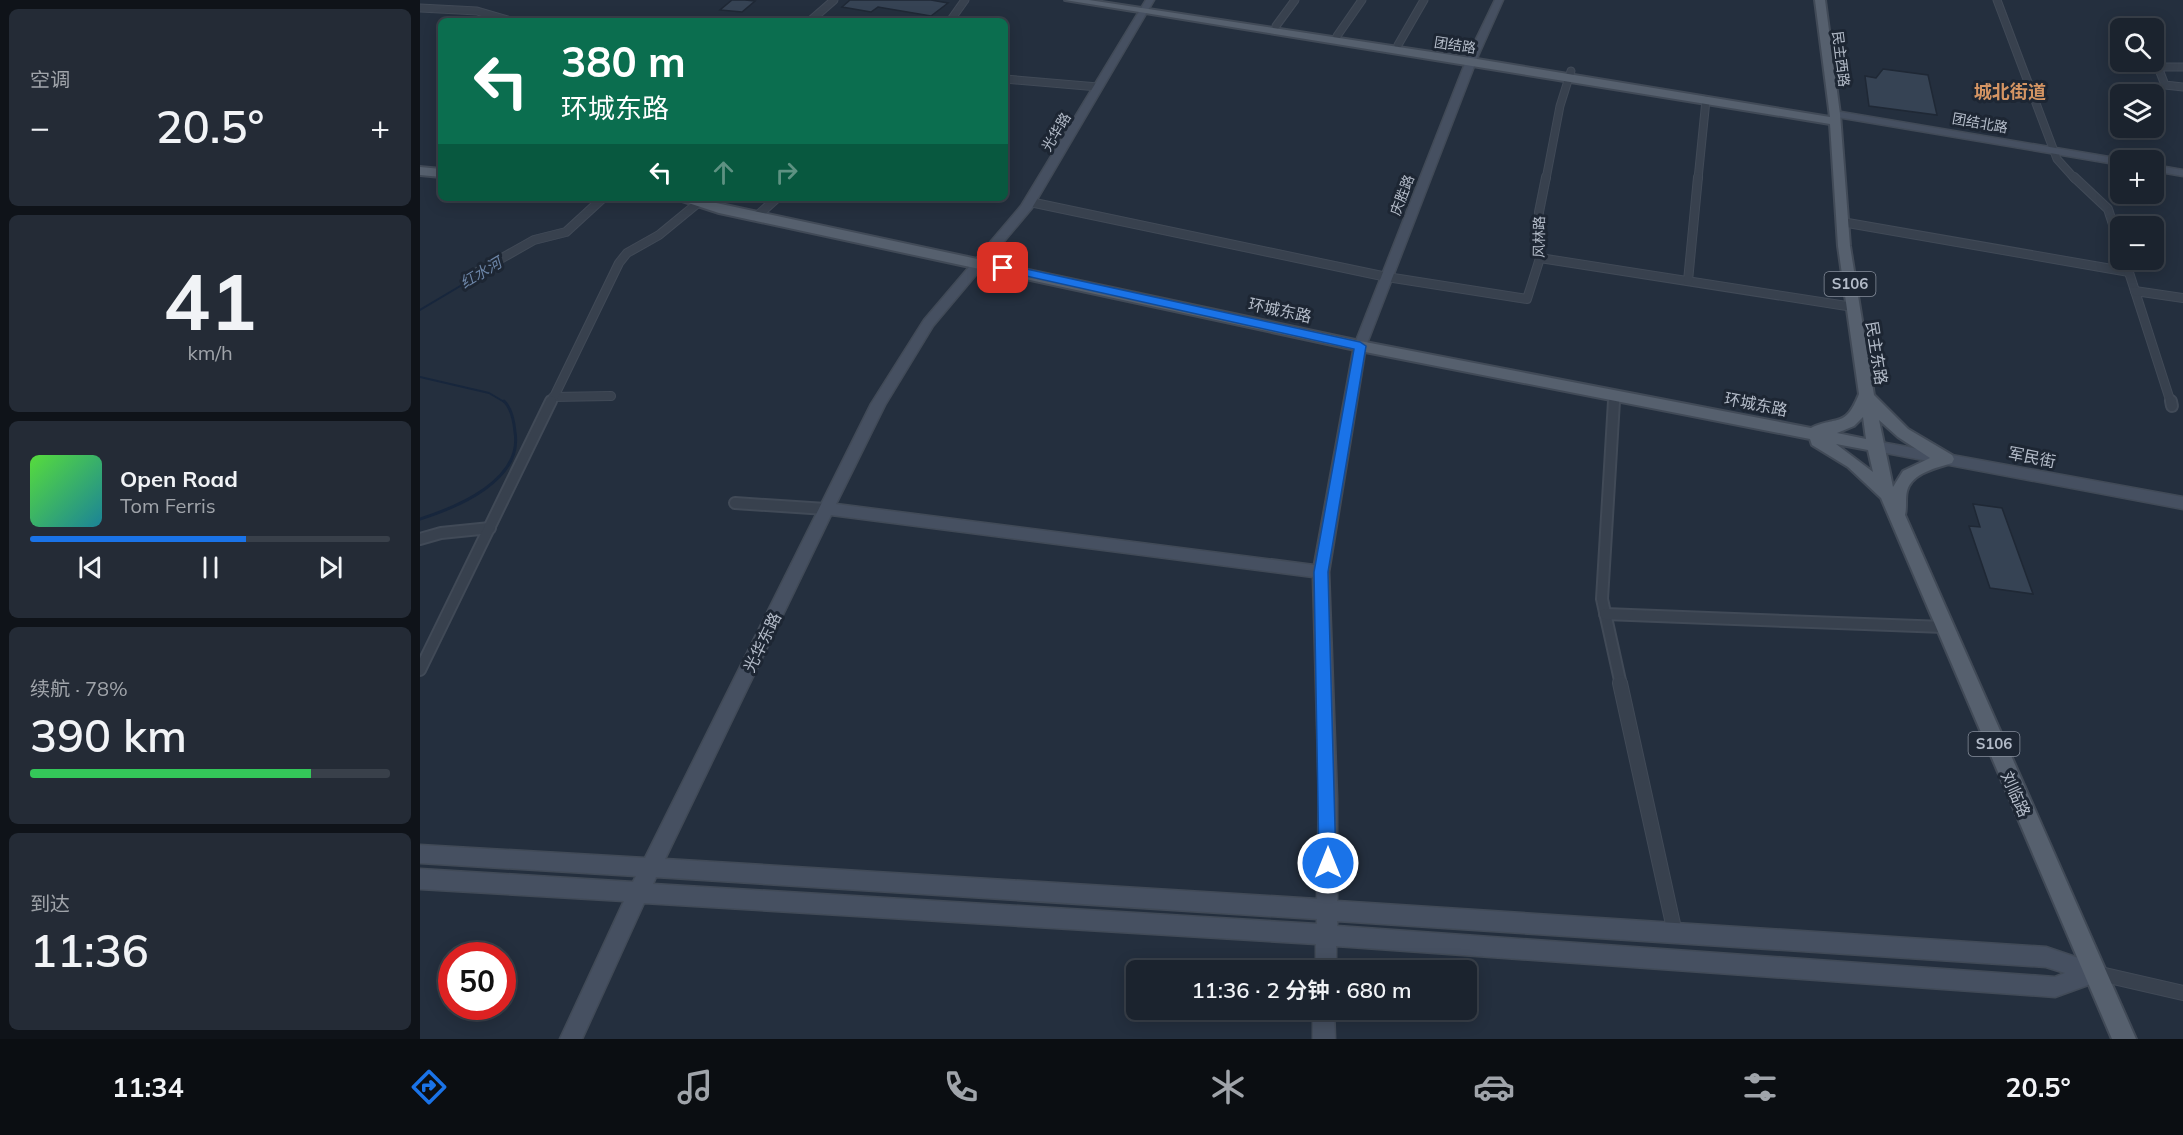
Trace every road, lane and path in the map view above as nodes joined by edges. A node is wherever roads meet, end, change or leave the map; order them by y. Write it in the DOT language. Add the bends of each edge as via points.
graph roads {
  1 [pos="834,0"];
  2 [pos="965,0"];
  3 [pos="1070,0"];
  4 [pos="1098,0"];
  5 [pos="1295,0"];
  6 [pos="1362,0"];
  7 [pos="1424,0"];
  8 [pos="1499,0"];
  9 [pos="1820,0"];
  10 [pos="1997,0"];
  11 [pos="1146,6"];
  12 [pos="420,8"];
  13 [pos="497,18"];
  14 [pos="813,18"];
  15 [pos="952,18"];
  16 [pos="1276,26"];
  17 [pos="1337,36"];
  18 [pos="1398,45"];
  19 [pos="1472,58"];
  20 [pos="2183,67"];
  21 [pos="1570,74"];
  22 [pos="1008,79"];
  23 [pos="1098,87"];
  24 [pos="2183,87"];
  25 [pos="1706,100"];
  26 [pos="1835,118"];
  27 [pos="2056,155"];
  28 [pos="2110,161"];
  29 [pos="2110,167"];
  30 [pos="2164,170"];
  31 [pos="420,171"];
  32 [pos="438,173"];
  33 [pos="2183,173"];
  34 [pos="2164,177"];
  35 [pos="2183,180"];
  36 [pos="600,201"];
  37 [pos="690,201"];
  38 [pos="774,201"];
  39 [pos="1030,202"];
  40 [pos="698,203"];
  41 [pos="2110,216"];
  42 [pos="756,217"];
  43 [pos="1842,222"];
  44 [pos="1540,258"];
  45 [pos="980,263"];
  46 [pos="2129,272"];
  47 [pos="1387,277"];
  48 [pos="465,279"];
  49 [pos="1688,281"];
  50 [pos="2135,291"];
  51 [pos="2183,298"];
  52 [pos="1853,307"];
  53 [pos="1360,346"];
  54 [pos="1867,394"];
  55 [pos="1614,395"];
  56 [pos="611,396"];
  57 [pos="553,397"];
  58 [pos="2172,406"];
  59 [pos="1777,427"];
  60 [pos="1875,446"];
  61 [pos="1946,459"];
  62 [pos="735,503"];
  63 [pos="2183,503"];
  64 [pos="826,509"];
  65 [pos="1899,522"];
  66 [pos="490,528"];
  67 [pos="420,539"];
  68 [pos="1321,572"];
  69 [pos="1605,614"];
  70 [pos="1944,627"];
  71 [pos="420,670"];
  72 [pos="420,854"];
  73 [pos="652,867"];
  74 [pos="420,879"];
  75 [pos="639,891"];
  76 [pos="1328,910"];
  77 [pos="1675,933"];
  78 [pos="1327,934"];
  79 [pos="1326,960"];
  80 [pos="2095,973"];
  81 [pos="2183,993"];
  82 [pos="1324,1020"];
  83 [pos="571,1039"];
  84 [pos="1324,1039"];
  85 [pos="2124,1039"];
  1 -- 14 [label="street"];
  2 -- 15 [label="street"];
  3 -- 11 [label="main road, 团结路"];
  4 -- 11 [label="main road, 团结路"];
  5 -- 16 [label="street"];
  6 -- 17 [label="street"];
  7 -- 18 [label="street"];
  8 -- 19 [label="main road, 庆胜路"];
  9 -- 26 [label="main road, 民主西路 / S106"];
  10 -- 27 [label="street"];
  11 -- 16 [label="main road, 团结路"];
  11 -- 19 [label="main road, 团结路"];
  11 -- 23 [label="main road, 光华路"];
  12 -- 13 [label="street" via="477,10"];
  16 -- 17 [label="main road, 团结路"];
  17 -- 18 [label="main road, 团结路"];
  18 -- 19 [label="main road, 团结路"];
  19 -- 21 [label="main road, 团结路"];
  19 -- 47 [label="main road, 庆胜路"];
  20 -- 24 [label="street" via="2158,67 2165,85"];
  21 -- 25 [label="main road, 团结路"];
  21 -- 26 [label="main road, 团结路"];
  21 -- 44 [label="street, 风林路" via="1539,212"];
  22 -- 23 [label="street"];
  23 -- 39 [label="main road, 光华路"];
  25 -- 26 [label="main road, 团结路"];
  25 -- 49 [label="street"];
  26 -- 27 [label="main road, 团结北路"];
  26 -- 43 [label="main road, 民主东路 / S106"];
  27 -- 28 [label="main road, 团结北路"];
  27 -- 29 [label="main road, 团结北路"];
  27 -- 41 [label="street"];
  30 -- 33 [label="main road"];
  31 -- 32 [label="main road"];
  34 -- 35 [label="main road"];
  36 -- 48 [label="street" via="566,231 534,240"];
  37 -- 40 [label="main road, 环城东路"];
  38 -- 42 [label="street"];
  39 -- 45 [label="main road, 光华路"];
  39 -- 47 [label="street"];
  40 -- 42 [label="main road, 环城东路"];
  40 -- 57 [label="street" via="659,235 627,253 619,263"];
  42 -- 45 [label="main road, 环城东路"];
  43 -- 46 [label="street"];
  43 -- 52 [label="main road, 民主东路 / S106"];
  44 -- 47 [label="street, 风林路" via="1527,299"];
  44 -- 49 [label="street"];
  45 -- 53 [label="main road, 环城东路"];
  45 -- 64 [label="main road, 光华东路" via="928,323 884,393"];
  46 -- 50 [label="street"];
  47 -- 53 [label="main road, 庆胜路"];
  49 -- 52 [label="street"];
  50 -- 51 [label="street"];
  50 -- 58 [label="street"];
  52 -- 54 [label="main road, 民主东路 / S106"];
  53 -- 55 [label="main road, 环城东路"];
  53 -- 68 [label="main road, 庆胜路"];
  54 -- 59 [label="main road" via="1863,410 1850,423 1830,430 1804,432"];
  54 -- 60 [label="main road, 民主东路 / S106"];
  54 -- 61 [label="main road" via="1883,418 1901,433"];
  55 -- 59 [label="main road, 环城东路"];
  55 -- 69 [label="street" via="1602,598"];
  56 -- 57 [label="street"];
  57 -- 66 [label="street"];
  59 -- 60 [label="main road, 环城东路"];
  59 -- 65 [label="main road" via="1830,447 1867,473 1887,497"];
  60 -- 61 [label="main road, 军民街"];
  60 -- 65 [label="main road, 刘临路 / S106" via="1885,488"];
  61 -- 63 [label="main road, 军民街"];
  61 -- 65 [label="main road" via="1921,466 1904,480 1896,499"];
  62 -- 64 [label="street"];
  64 -- 68 [label="main road"];
  64 -- 73 [label="main road, 光华东路"];
  65 -- 70 [label="main road, 刘临路 / S106"];
  66 -- 67 [label="street"];
  66 -- 71 [label="street"];
  68 -- 76 [label="main road, 庆胜路"];
  69 -- 70 [label="street"];
  69 -- 77 [label="street"];
  70 -- 80 [label="main road, 刘临路 / S106"];
  72 -- 73 [label="main road"];
  73 -- 75 [label="main road, 光华东路"];
  73 -- 76 [label="main road"];
  74 -- 75 [label="main road"];
  75 -- 78 [label="main road"];
  75 -- 83 [label="main road, 光华东路"];
  76 -- 77 [label="main road"];
  76 -- 78 [label="main road, 庆胜路"];
  77 -- 80 [label="main road" via="2046,957"];
  78 -- 79 [label="main road, 庆胜路"];
  78 -- 80 [label="main road" via="2055,987"];
  80 -- 81 [label="street"];
  80 -- 85 [label="main road, 刘临路 / S106"];
  82 -- 84 [label="main road"];
}
